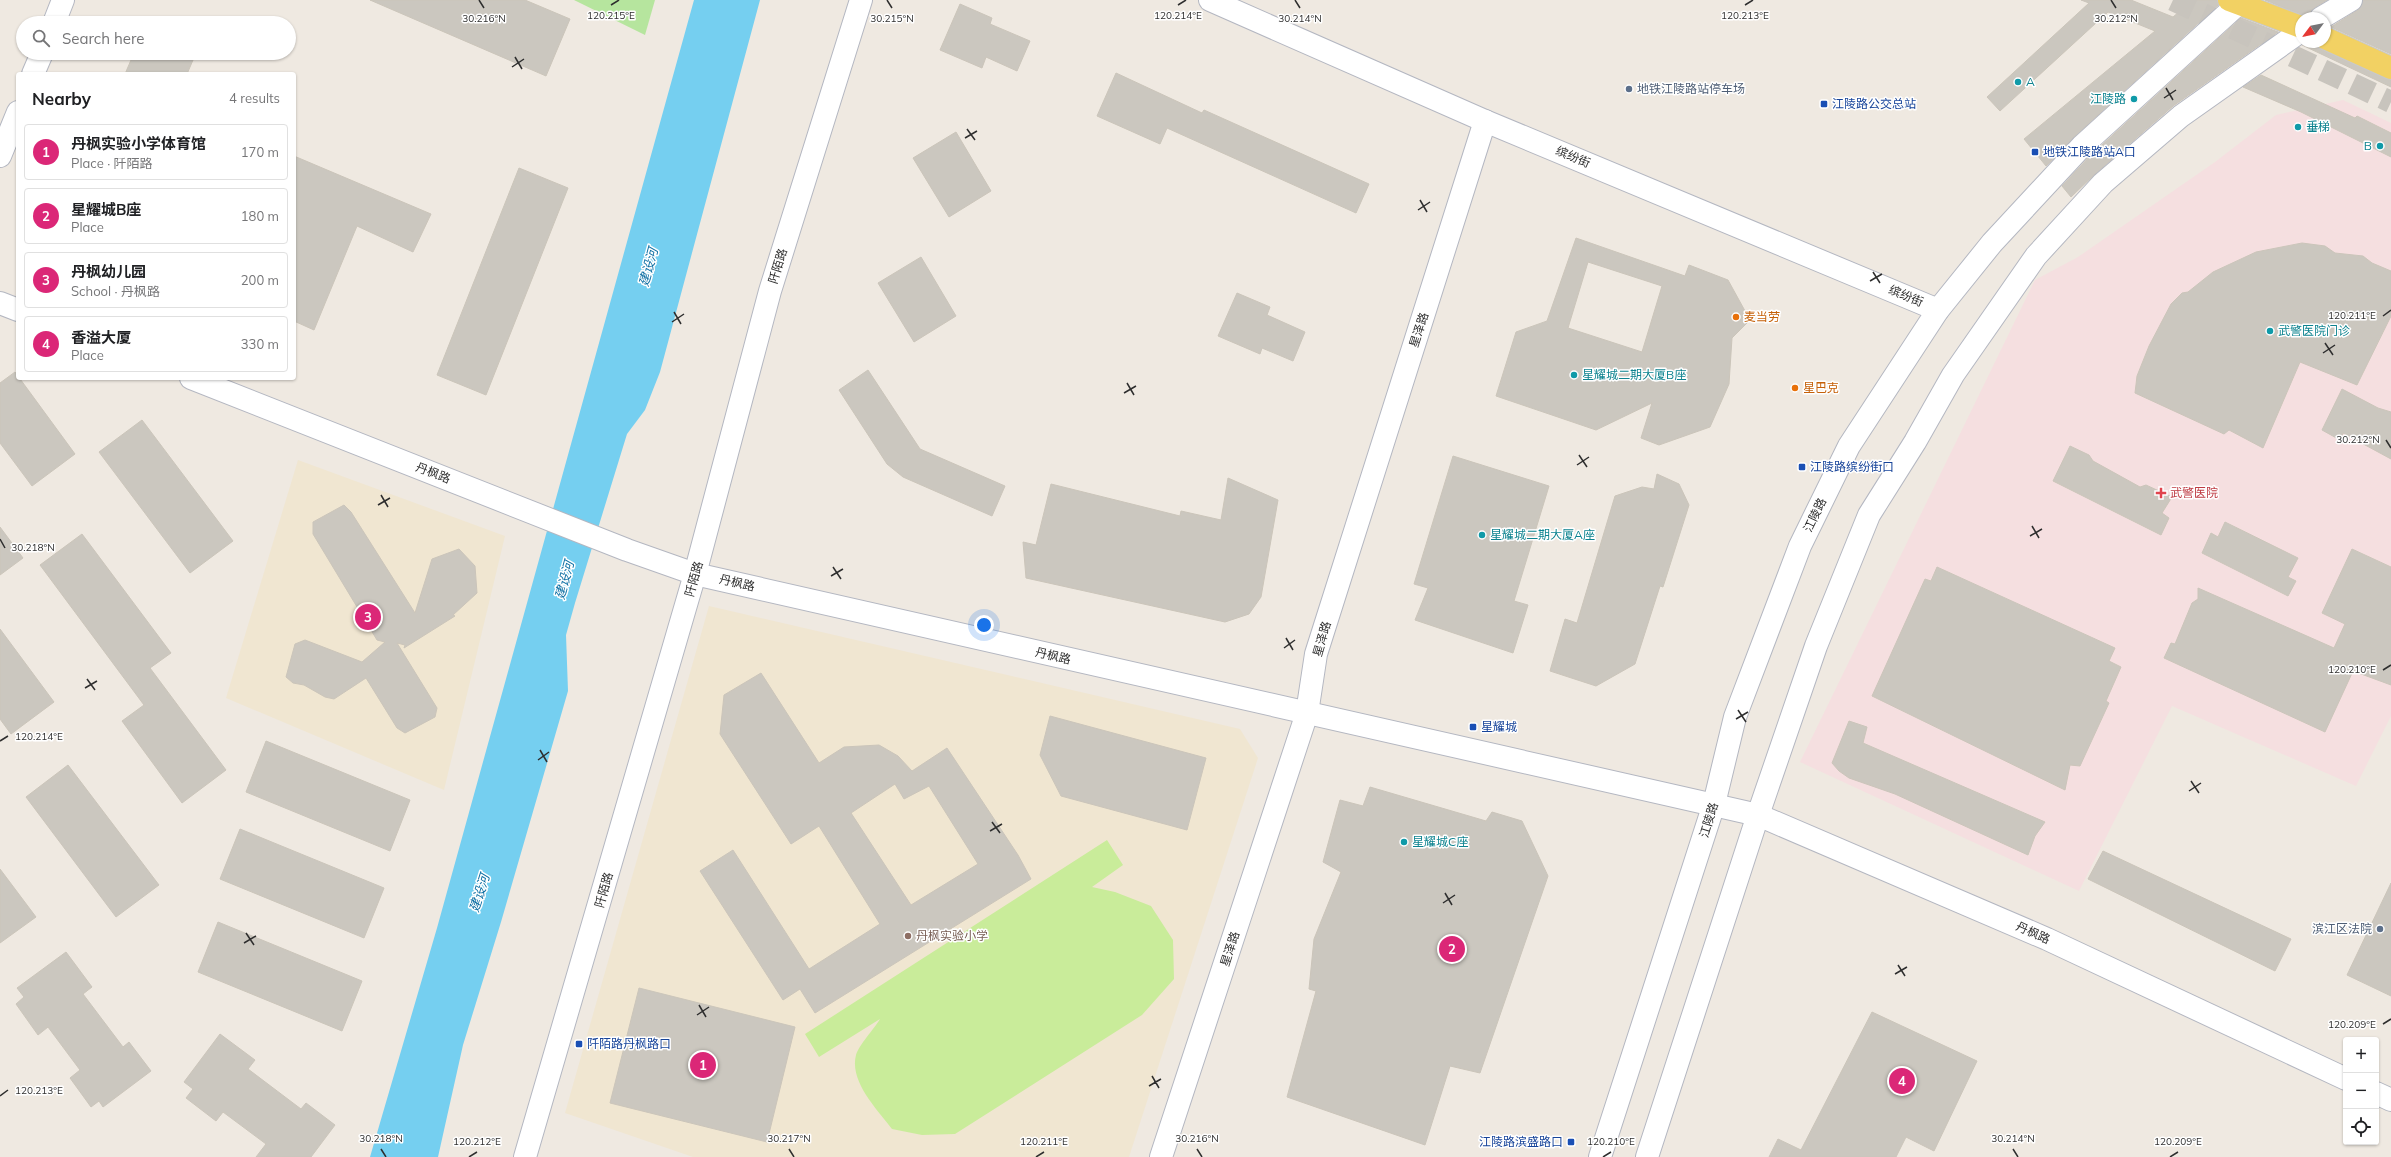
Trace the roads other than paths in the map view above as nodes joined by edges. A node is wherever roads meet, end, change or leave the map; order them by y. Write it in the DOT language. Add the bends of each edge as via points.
graph roads {
  1 [pos="63,0"];
  2 [pos="861,0"];
  3 [pos="1210,0"];
  4 [pos="2351,0"];
  5 [pos="2238,1"];
  6 [pos="2331,12"];
  7 [pos="57,16"];
  8 [pos="2295,25"];
  9 [pos="2295,35"];
  10 [pos="2331,41"];
  11 [pos="39,60"];
  12 [pos="2391,68"];
  13 [pos="34,72"];
  14 [pos="16,117"];
  15 [pos="1485,121"];
  16 [pos="0,156"];
  17 [pos="0,303"];
  18 [pos="16,309"];
  19 [pos="1938,310"];
  20 [pos="196,380"];
  21 [pos="695,574"];
  22 [pos="1307,713"];
  23 [pos="1714,804"];
  24 [pos="1758,815"];
  25 [pos="2343,1078"];
  26 [pos="2379,1094"];
  27 [pos="2391,1100"];
  28 [pos="525,1157"];
  29 [pos="1162,1157"];
  30 [pos="1600,1157"];
  31 [pos="1647,1157"];
  1 -- 7 [label="street"];
  2 -- 21 [label="street, 阡陌路" via="770,291"];
  3 -- 15 [label="street, 缤纷街"];
  4 -- 6 [label="street"];
  5 -- 8 [label="main road"];
  5 -- 19 [label="street, 江陵路" via="2082,146 1992,243"];
  9 -- 24 [label="street" via="2181,116 2103,183 2036,256 1953,375 1869,515 1816,646"];
  10 -- 12 [label="main road"];
  11 -- 13 [label="street"];
  14 -- 16 [label="street"];
  15 -- 19 [label="street, 缤纷街"];
  15 -- 22 [label="street, 星泽路" via="1316,654"];
  17 -- 18 [label="street"];
  19 -- 23 [label="street, 江陵路" via="1849,446 1800,546 1735,717"];
  20 -- 21 [label="street, 丹枫路" via="627,550"];
  21 -- 22 [label="street, 丹枫路"];
  21 -- 28 [label="street, 阡陌路"];
  22 -- 23 [label="street, 丹枫路"];
  22 -- 29 [label="street, 星泽路"];
  23 -- 24 [label="street, 丹枫路"];
  23 -- 30 [label="street, 江陵路"];
  24 -- 25 [label="street, 丹枫路" via="2047,939"];
  24 -- 31 [label="street"];
  26 -- 27 [label="street"];
}
